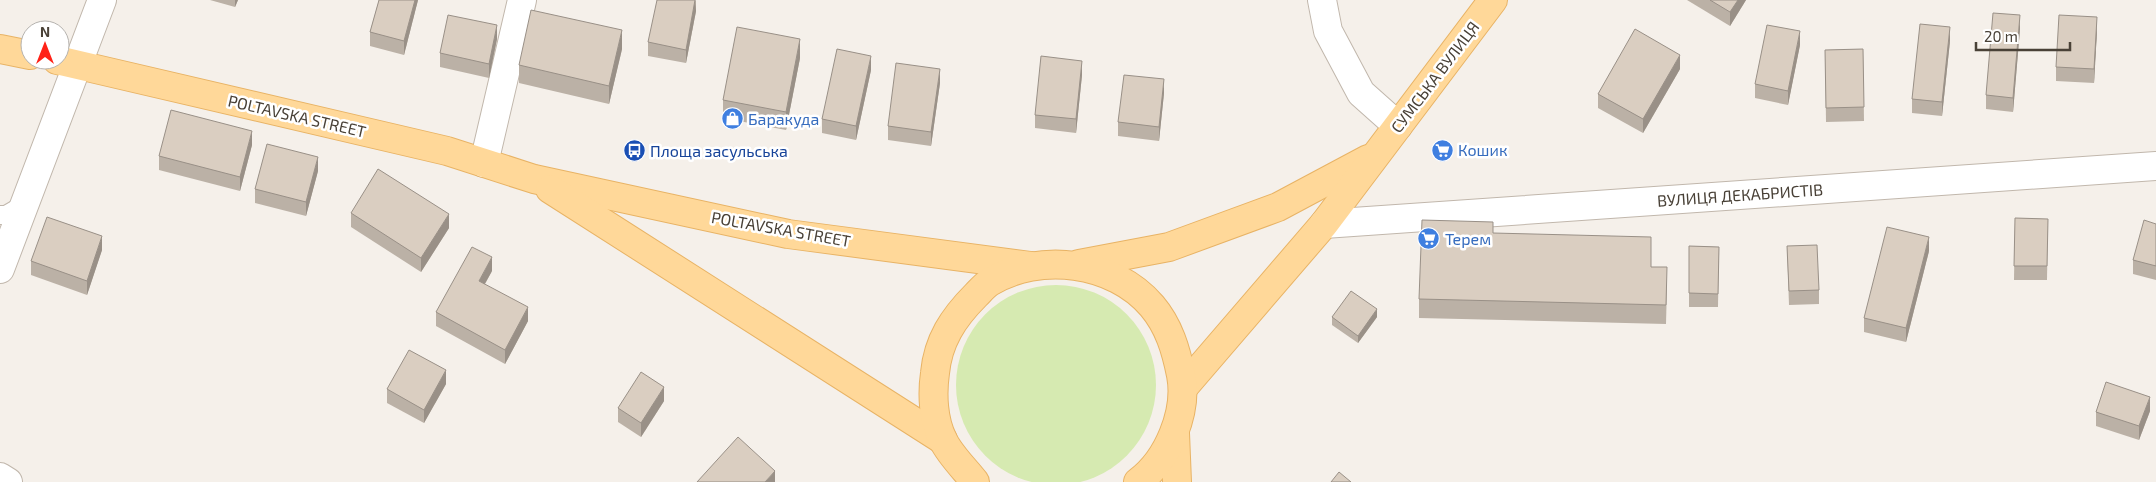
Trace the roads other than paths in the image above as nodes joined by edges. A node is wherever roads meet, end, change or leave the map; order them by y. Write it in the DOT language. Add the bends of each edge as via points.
graph roads {
  1 [pos="102,0"];
  2 [pos="522,0"];
  3 [pos="1322,0"];
  4 [pos="1493,0"];
  5 [pos="0,49"];
  6 [pos="20,53"];
  7 [pos="70,58"];
  8 [pos="70,62"];
  9 [pos="66,70"];
  10 [pos="1398,126"];
  11 [pos="1376,154"];
  12 [pos="484,163"];
  13 [pos="2156,166"];
  14 [pos="534,179"];
  15 [pos="25,204"];
  16 [pos="0,215"];
  17 [pos="1324,224"];
  18 [pos="1075,264"];
  19 [pos="1031,266"];
  20 [pos="0,269"];
  21 [pos="1183,388"];
  22 [pos="1175,433"];
  23 [pos="943,440"];
  24 [pos="0,477"];
  25 [pos="8,482"];
  26 [pos="975,482"];
  27 [pos="1138,482"];
  28 [pos="1177,482"];
  1 -- 7 [label="street"];
  2 -- 12 [label="street"];
  3 -- 10 [label="street" via="1328,31 1361,93"];
  4 -- 10 [label="main road, СУМСЬКА ВУЛИЦЯ"];
  5 -- 6 [label="main road"];
  8 -- 12 [label="main road, POLTAVSKA STREET" via="447,151"];
  9 -- 15 [label="street"];
  10 -- 11 [label="main road, СУМСЬКА ВУЛИЦЯ"];
  11 -- 17 [label="main road, СУМСЬКА ВУЛИЦЯ"];
  11 -- 18 [label="main road" via="1269,210 1169,247"];
  12 -- 14 [label="main road, POLTAVSKA STREET"];
  13 -- 17 [label="street, ВУЛИЦЯ ДЕКАБРИСТІВ"];
  14 -- 19 [label="main road, POLTAVSKA STREET" via="788,234"];
  14 -- 23 [label="main road, POLTAVSKA STREET"];
  15 -- 16 [label="lane"];
  15 -- 20 [label="street"];
  17 -- 21 [label="main road, СУМСЬКА ВУЛИЦЯ"];
  18 -- 19 [label="main road"];
  18 -- 21 [label="main road" via="1118,278 1152,306 1175,344"];
  19 -- 23 [label="main road" via="990,282 957,313 937,353 932,396"];
  21 -- 22 [label="main road"];
  22 -- 27 [label="main road" via="1151,472"];
  22 -- 28 [label="main road"];
  23 -- 26 [label="main road"];
  24 -- 25 [label="street"];
}
